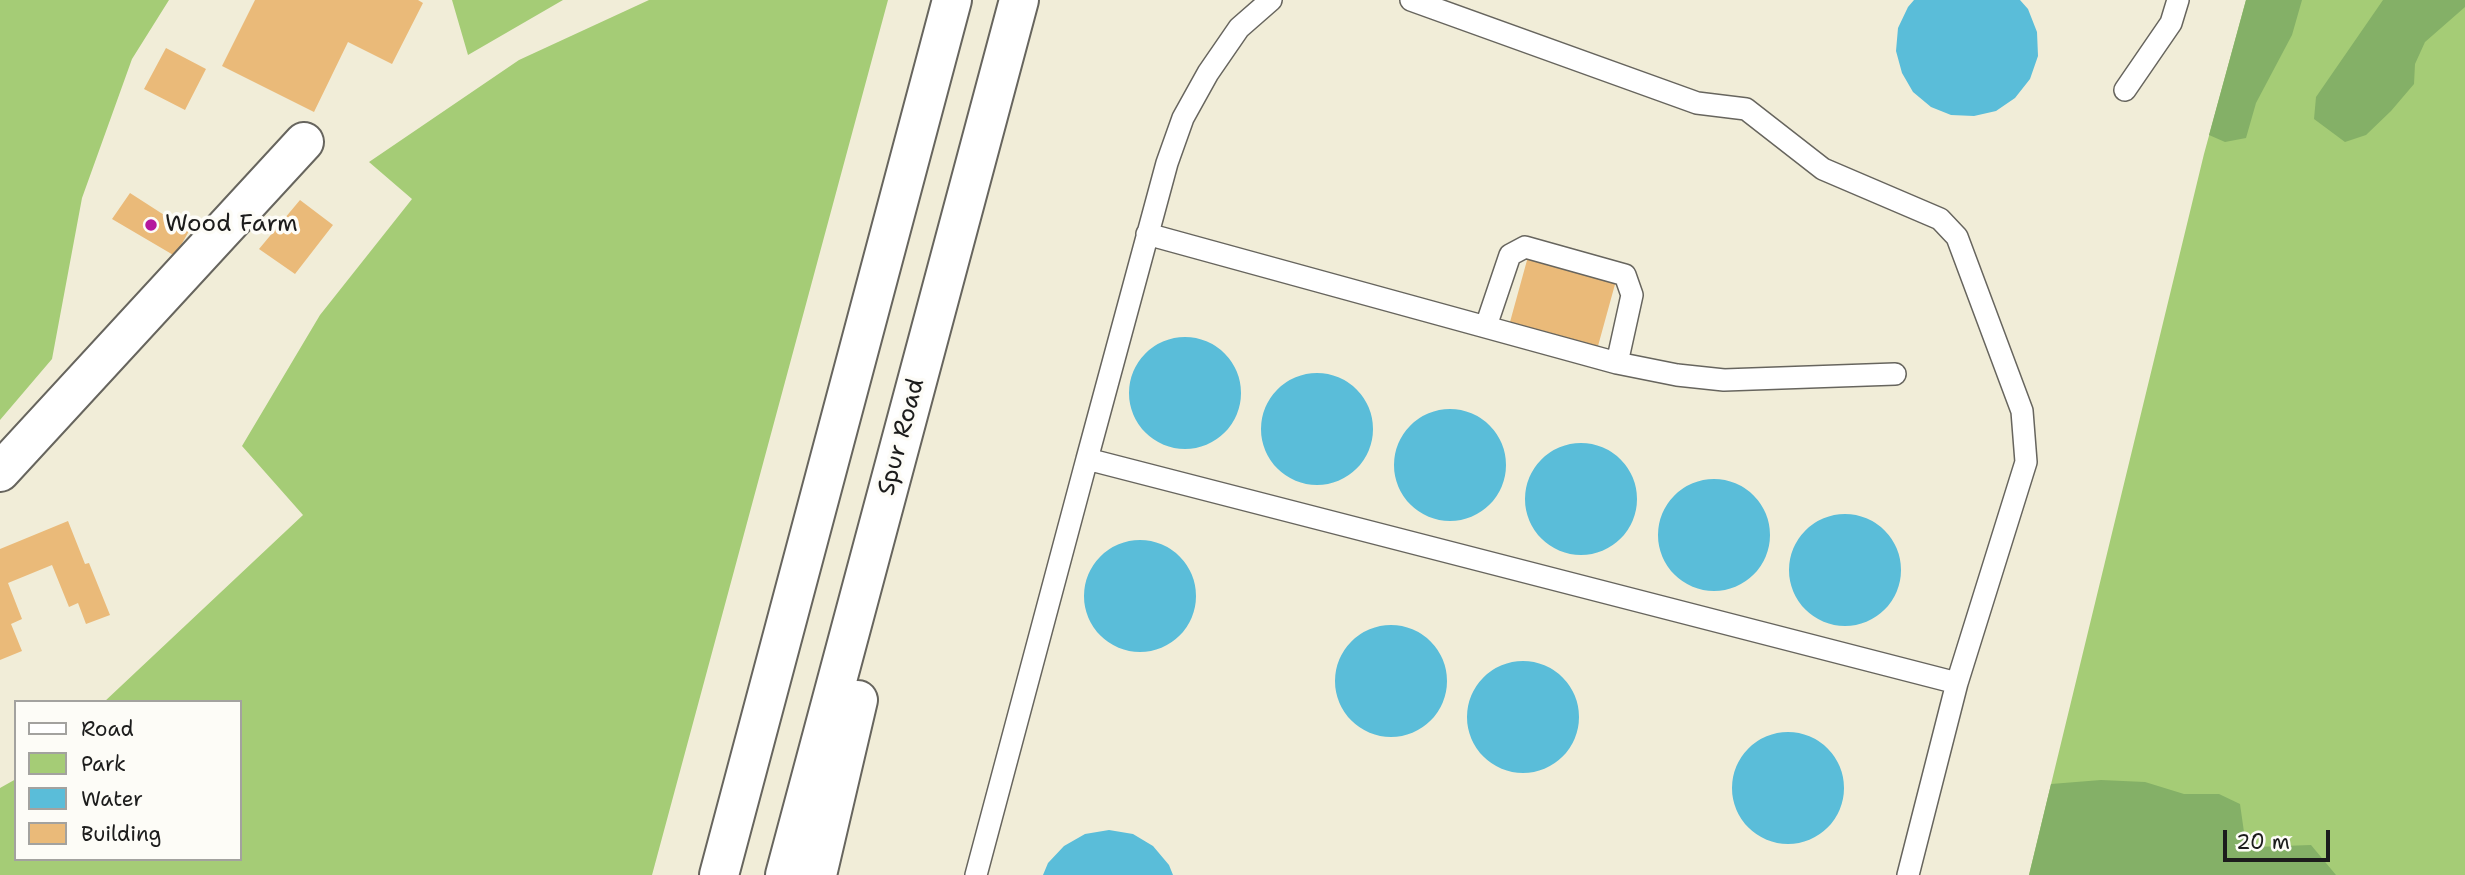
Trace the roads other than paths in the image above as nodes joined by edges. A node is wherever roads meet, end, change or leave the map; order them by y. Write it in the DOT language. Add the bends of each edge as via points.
graph roads {
  1 [pos="952,0"];
  2 [pos="1019,0"];
  3 [pos="1271,0"];
  4 [pos="1412,0"];
  5 [pos="2178,0"];
  6 [pos="2125,90"];
  7 [pos="304,142"];
  8 [pos="1147,234"];
  9 [pos="1486,326"];
  10 [pos="926,347"];
  11 [pos="1617,363"];
  12 [pos="1895,374"];
  13 [pos="1087,459"];
  14 [pos="0,472"];
  15 [pos="1957,683"];
  16 [pos="719,875"];
  17 [pos="785,875"];
  18 [pos="817,875"];
  19 [pos="976,875"];
  20 [pos="1908,875"];
  1 -- 16 [label="main road"];
  2 -- 10 [label="main road, Spur Road"];
  3 -- 8 [label="lane" via="1239,28 1183,118"];
  4 -- 15 [label="lane" via="1697,103 1746,109 1823,169 1940,219 1957,237 2022,411 2026,462"];
  5 -- 6 [label="lane" via="2171,23"];
  7 -- 14 [label="main road"];
  8 -- 9 [label="lane"];
  8 -- 13 [label="lane"];
  9 -- 11 [label="lane"];
  9 -- 11 [label="lane" via="1510,255 1525,247 1625,275 1632,295"];
  10 -- 17 [label="main road, Spur Road"];
  10 -- 18 [label="main road" via="863,681"];
  11 -- 12 [label="lane" via="1724,380"];
  13 -- 15 [label="lane"];
  13 -- 19 [label="lane"];
  15 -- 20 [label="lane"];
}
